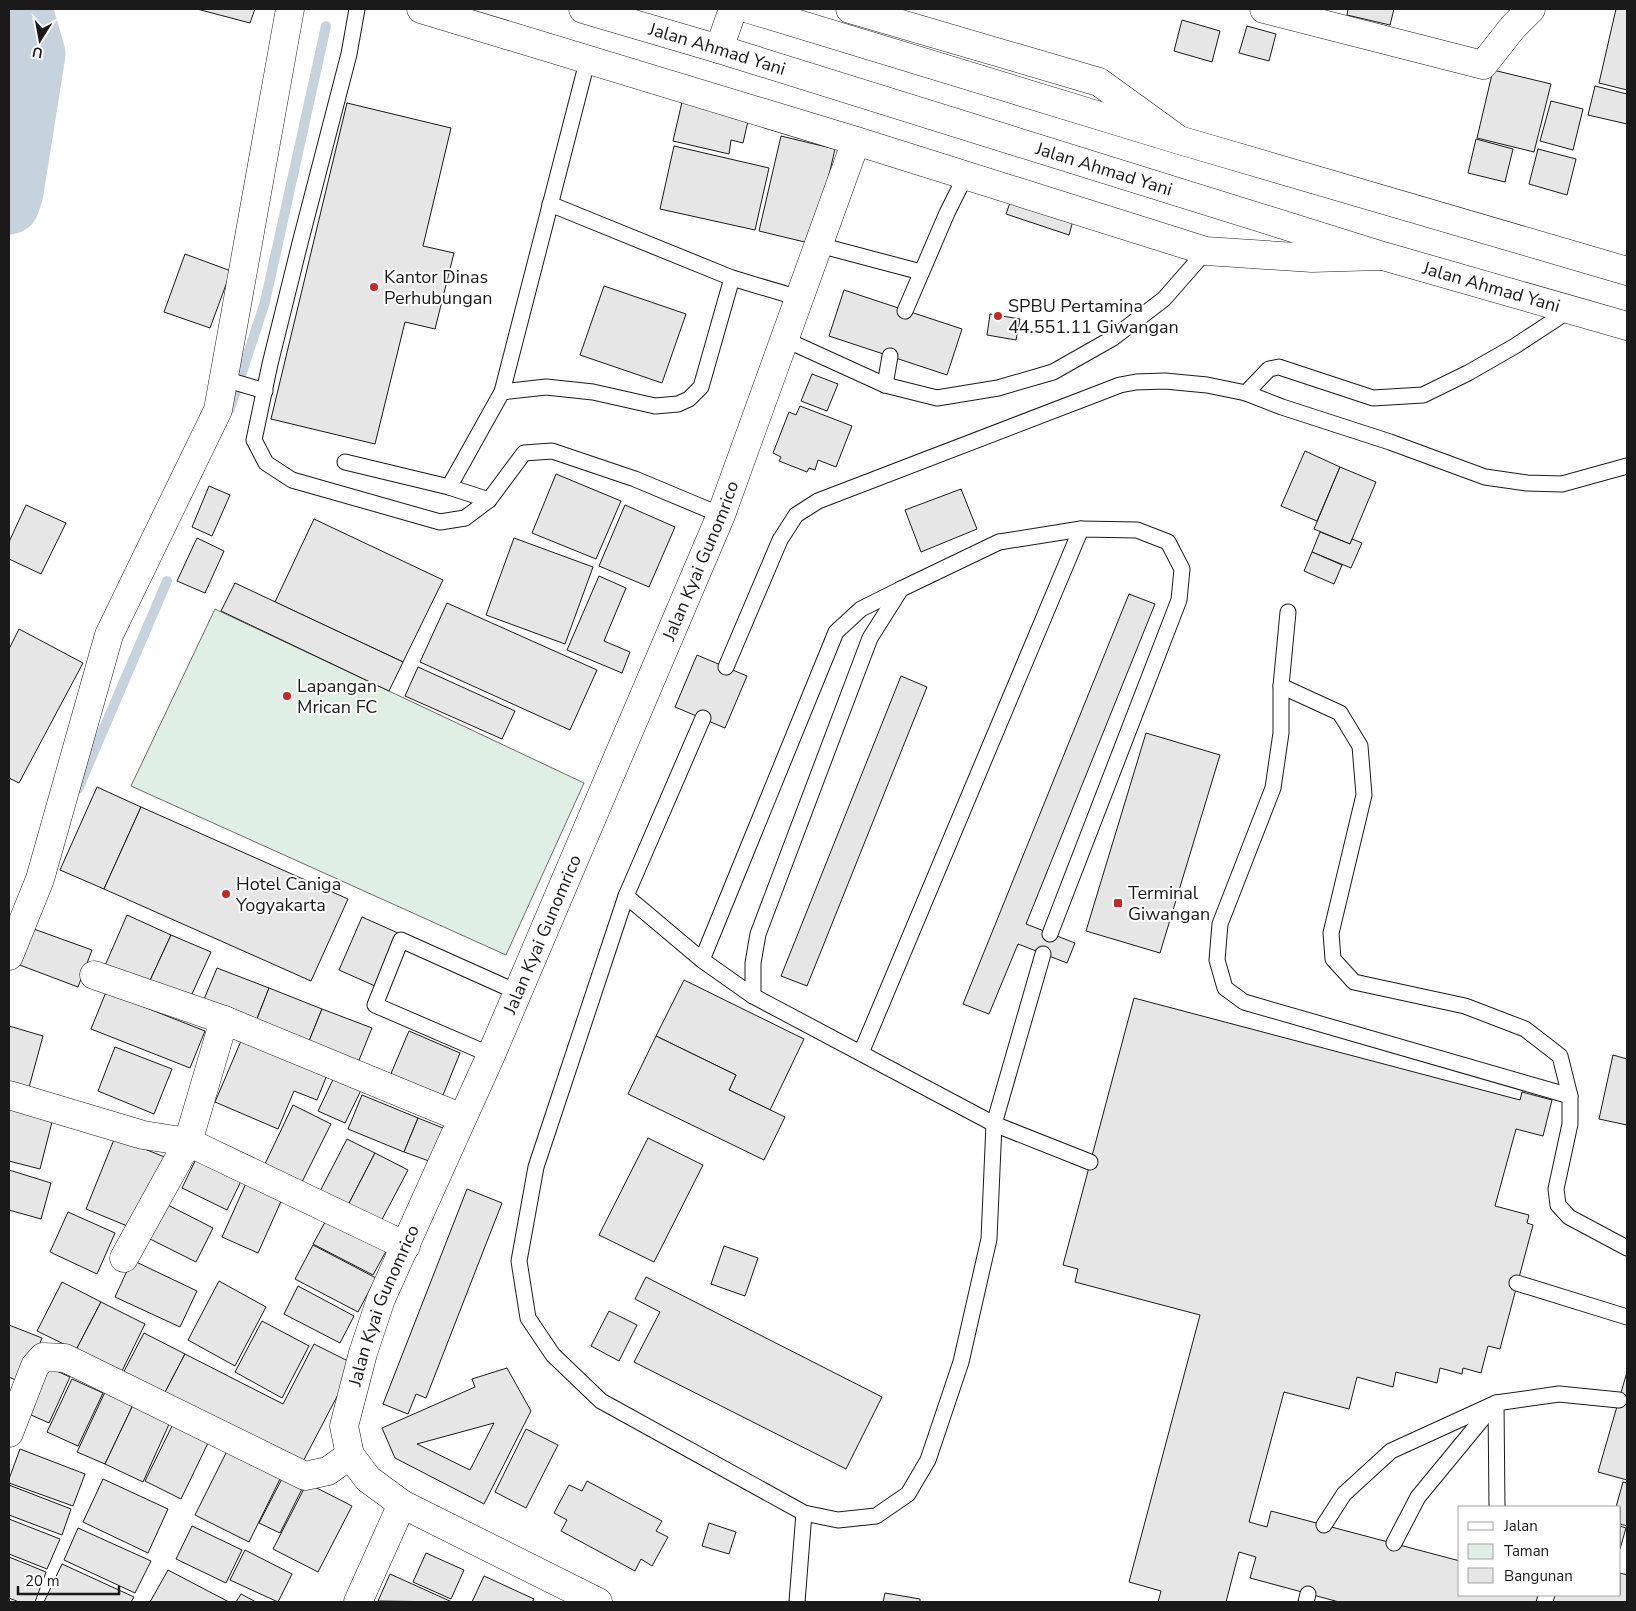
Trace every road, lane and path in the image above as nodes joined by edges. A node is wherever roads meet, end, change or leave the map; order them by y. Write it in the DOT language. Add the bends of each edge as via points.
graph roads {
  1 [pos="290,9"];
  2 [pos="357,9"];
  3 [pos="421,9"];
  4 [pos="583,9"];
  5 [pos="733,9"];
  6 [pos="749,9"];
  7 [pos="850,9"];
  8 [pos="1264,9"];
  9 [pos="1531,9"];
  10 [pos="719,49"];
  11 [pos="588,58"];
  12 [pos="1179,140"];
  13 [pos="856,141"];
  14 [pos="966,175"];
  15 [pos="550,204"];
  16 [pos="819,245"];
  17 [pos="1206,251"];
  18 [pos="1383,256"];
  19 [pos="1627,271"];
  20 [pos="921,272"];
  21 [pos="732,278"];
  22 [pos="799,298"];
  23 [pos="1570,310"];
  24 [pos="905,311"];
  25 [pos="1627,326"];
  26 [pos="784,339"];
  27 [pos="890,356"];
  28 [pos="229,380"];
  29 [pos="886,385"];
  30 [pos="259,389"];
  31 [pos="502,392"];
  32 [pos="1246,393"];
  33 [pos="346,462"];
  34 [pos="1627,466"];
  35 [pos="449,488"];
  36 [pos="489,500"];
  37 [pos="721,515"];
  38 [pos="1081,529"];
  39 [pos="900,589"];
  40 [pos="1288,612"];
  41 [pos="726,667"];
  42 [pos="1281,686"];
  43 [pos="703,718"];
  44 [pos="626,896"];
  45 [pos="1050,934"];
  46 [pos="1043,954"];
  47 [pos="9,956"];
  48 [pos="702,960"];
  49 [pos="94,975"];
  50 [pos="517,992"];
  51 [pos="753,996"];
  52 [pos="224,1020"];
  53 [pos="861,1053"];
  54 [pos="491,1055"];
  55 [pos="9,1095"];
  56 [pos="1570,1096"];
  57 [pos="462,1118"];
  58 [pos="994,1124"];
  59 [pos="188,1142"];
  60 [pos="1090,1162"];
  61 [pos="406,1246"];
  62 [pos="1627,1248"];
  63 [pos="124,1258"];
  64 [pos="1517,1283"];
  65 [pos="1627,1317"];
  66 [pos="1619,1400"];
  67 [pos="1496,1403"];
  68 [pos="9,1433"];
  69 [pos="350,1456"];
  70 [pos="402,1504"];
  71 [pos="1497,1506"];
  72 [pos="804,1513"];
  73 [pos="1324,1525"];
  74 [pos="1394,1544"];
  75 [pos="358,1602"];
  76 [pos="598,1602"];
  77 [pos="797,1602"];
  1 -- 28 [label="main road"];
  2 -- 30 [label="lane" via="349,54 298,253"];
  3 -- 11 [label="main road"];
  4 -- 10 [label="main road, Jalan Ahmad Yani"];
  5 -- 10 [label="main road"];
  6 -- 12 [label="main road"];
  7 -- 12 [label="main road" via="1099,82"];
  8 -- 9 [label="main road" via="1483,65 1513,26"];
  10 -- 18 [label="main road, Jalan Ahmad Yani"];
  11 -- 13 [label="main road"];
  11 -- 15 [label="lane"];
  12 -- 19 [label="main road"];
  13 -- 14 [label="main road"];
  13 -- 16 [label="main road, Jalan Kyai Gunomrico"];
  14 -- 17 [label="main road"];
  14 -- 20 [label="lane"];
  15 -- 21 [label="lane"];
  15 -- 31 [label="lane"];
  16 -- 20 [label="lane"];
  16 -- 22 [label="main road, Jalan Kyai Gunomrico"];
  17 -- 18 [label="main road" via="1312,258"];
  17 -- 29 [label="lane" via="1164,299 1113,338 1053,372 998,388 937,398"];
  18 -- 23 [label="main road, Jalan Ahmad Yani"];
  20 -- 24 [label="lane"];
  21 -- 22 [label="lane"];
  21 -- 31 [label="lane" via="701,387 678,404 655,406 593,392 546,387"];
  22 -- 26 [label="main road, Jalan Kyai Gunomrico"];
  23 -- 25 [label="main road, Jalan Ahmad Yani"];
  23 -- 32 [label="lane" via="1515,346 1423,395 1373,398 1279,367 1269,369"];
  26 -- 29 [label="lane"];
  26 -- 37 [label="main road, Jalan Kyai Gunomrico"];
  27 -- 29 [label="lane"];
  28 -- 30 [label="lane"];
  28 -- 47 [label="main road" via="218,410 110,635 40,880"];
  30 -- 36 [label="lane" via="254,440 266,463 292,480 440,522 465,518"];
  31 -- 35 [label="lane"];
  32 -- 34 [label="lane" via="1485,477 1562,484"];
  32 -- 41 [label="lane" via="1165,381 1120,385 818,501 796,515 780,540"];
  33 -- 35 [label="lane"];
  35 -- 36 [label="lane"];
  36 -- 37 [label="lane" via="524,453 552,451 635,479"];
  37 -- 50 [label="main road, Jalan Kyai Gunomrico"];
  38 -- 39 [label="lane" via="999,542"];
  38 -- 45 [label="lane" via="1137,530 1168,542 1182,569 1180,600"];
  38 -- 53 [label="lane"];
  39 -- 48 [label="lane" via="861,609 836,632"];
  39 -- 51 [label="lane" via="870,638 758,934 753,963"];
  40 -- 42 [label="lane"];
  42 -- 56 [label="lane" via="1340,713 1360,746 1364,795 1331,933 1333,959 1354,982 1465,1006 1525,1029 1560,1056"];
  42 -- 56 [label="lane" via="1281,733 1273,788 1220,924 1217,960 1225,988 1244,1002"];
  43 -- 44 [label="lane"];
  44 -- 48 [label="lane"];
  44 -- 72 [label="lane" via="536,1167 519,1261 528,1318 552,1355 601,1401"];
  46 -- 58 [label="lane"];
  48 -- 51 [label="lane"];
  49 -- 52 [label="main road"];
  50 -- 54 [label="main road, Jalan Kyai Gunomrico"];
  50 -- 54 [label="lane" via="401,940 376,1005"];
  51 -- 53 [label="lane"];
  52 -- 57 [label="main road"];
  52 -- 59 [label="main road"];
  53 -- 58 [label="lane"];
  54 -- 57 [label="main road, Jalan Kyai Gunomrico"];
  55 -- 59 [label="main road" via="143,1135"];
  56 -- 62 [label="lane" via="1570,1124 1556,1189 1558,1205 1569,1217"];
  57 -- 61 [label="main road, Jalan Kyai Gunomrico"];
  58 -- 60 [label="lane"];
  58 -- 72 [label="lane" via="988,1239 961,1362 928,1460 908,1494 876,1516 838,1520"];
  59 -- 61 [label="main road"];
  59 -- 63 [label="main road"];
  61 -- 69 [label="main road, Jalan Kyai Gunomrico" via="381,1298 363,1353 344,1426"];
  64 -- 65 [label="lane"];
  66 -- 67 [label="lane" via="1559,1394"];
  67 -- 71 [label="lane"];
  67 -- 73 [label="lane" via="1391,1451 1344,1494"];
  67 -- 74 [label="lane" via="1418,1497"];
  68 -- 69 [label="main road" via="34,1366 43,1357 53,1356 65,1358 304,1476 328,1471"];
  69 -- 70 [label="main road, Jalan Kyai Gunomrico" via="368,1480"];
  70 -- 75 [label="main road"];
  70 -- 76 [label="main road, Jalan Kyai Gunomrico"];
  72 -- 77 [label="lane"];
}
